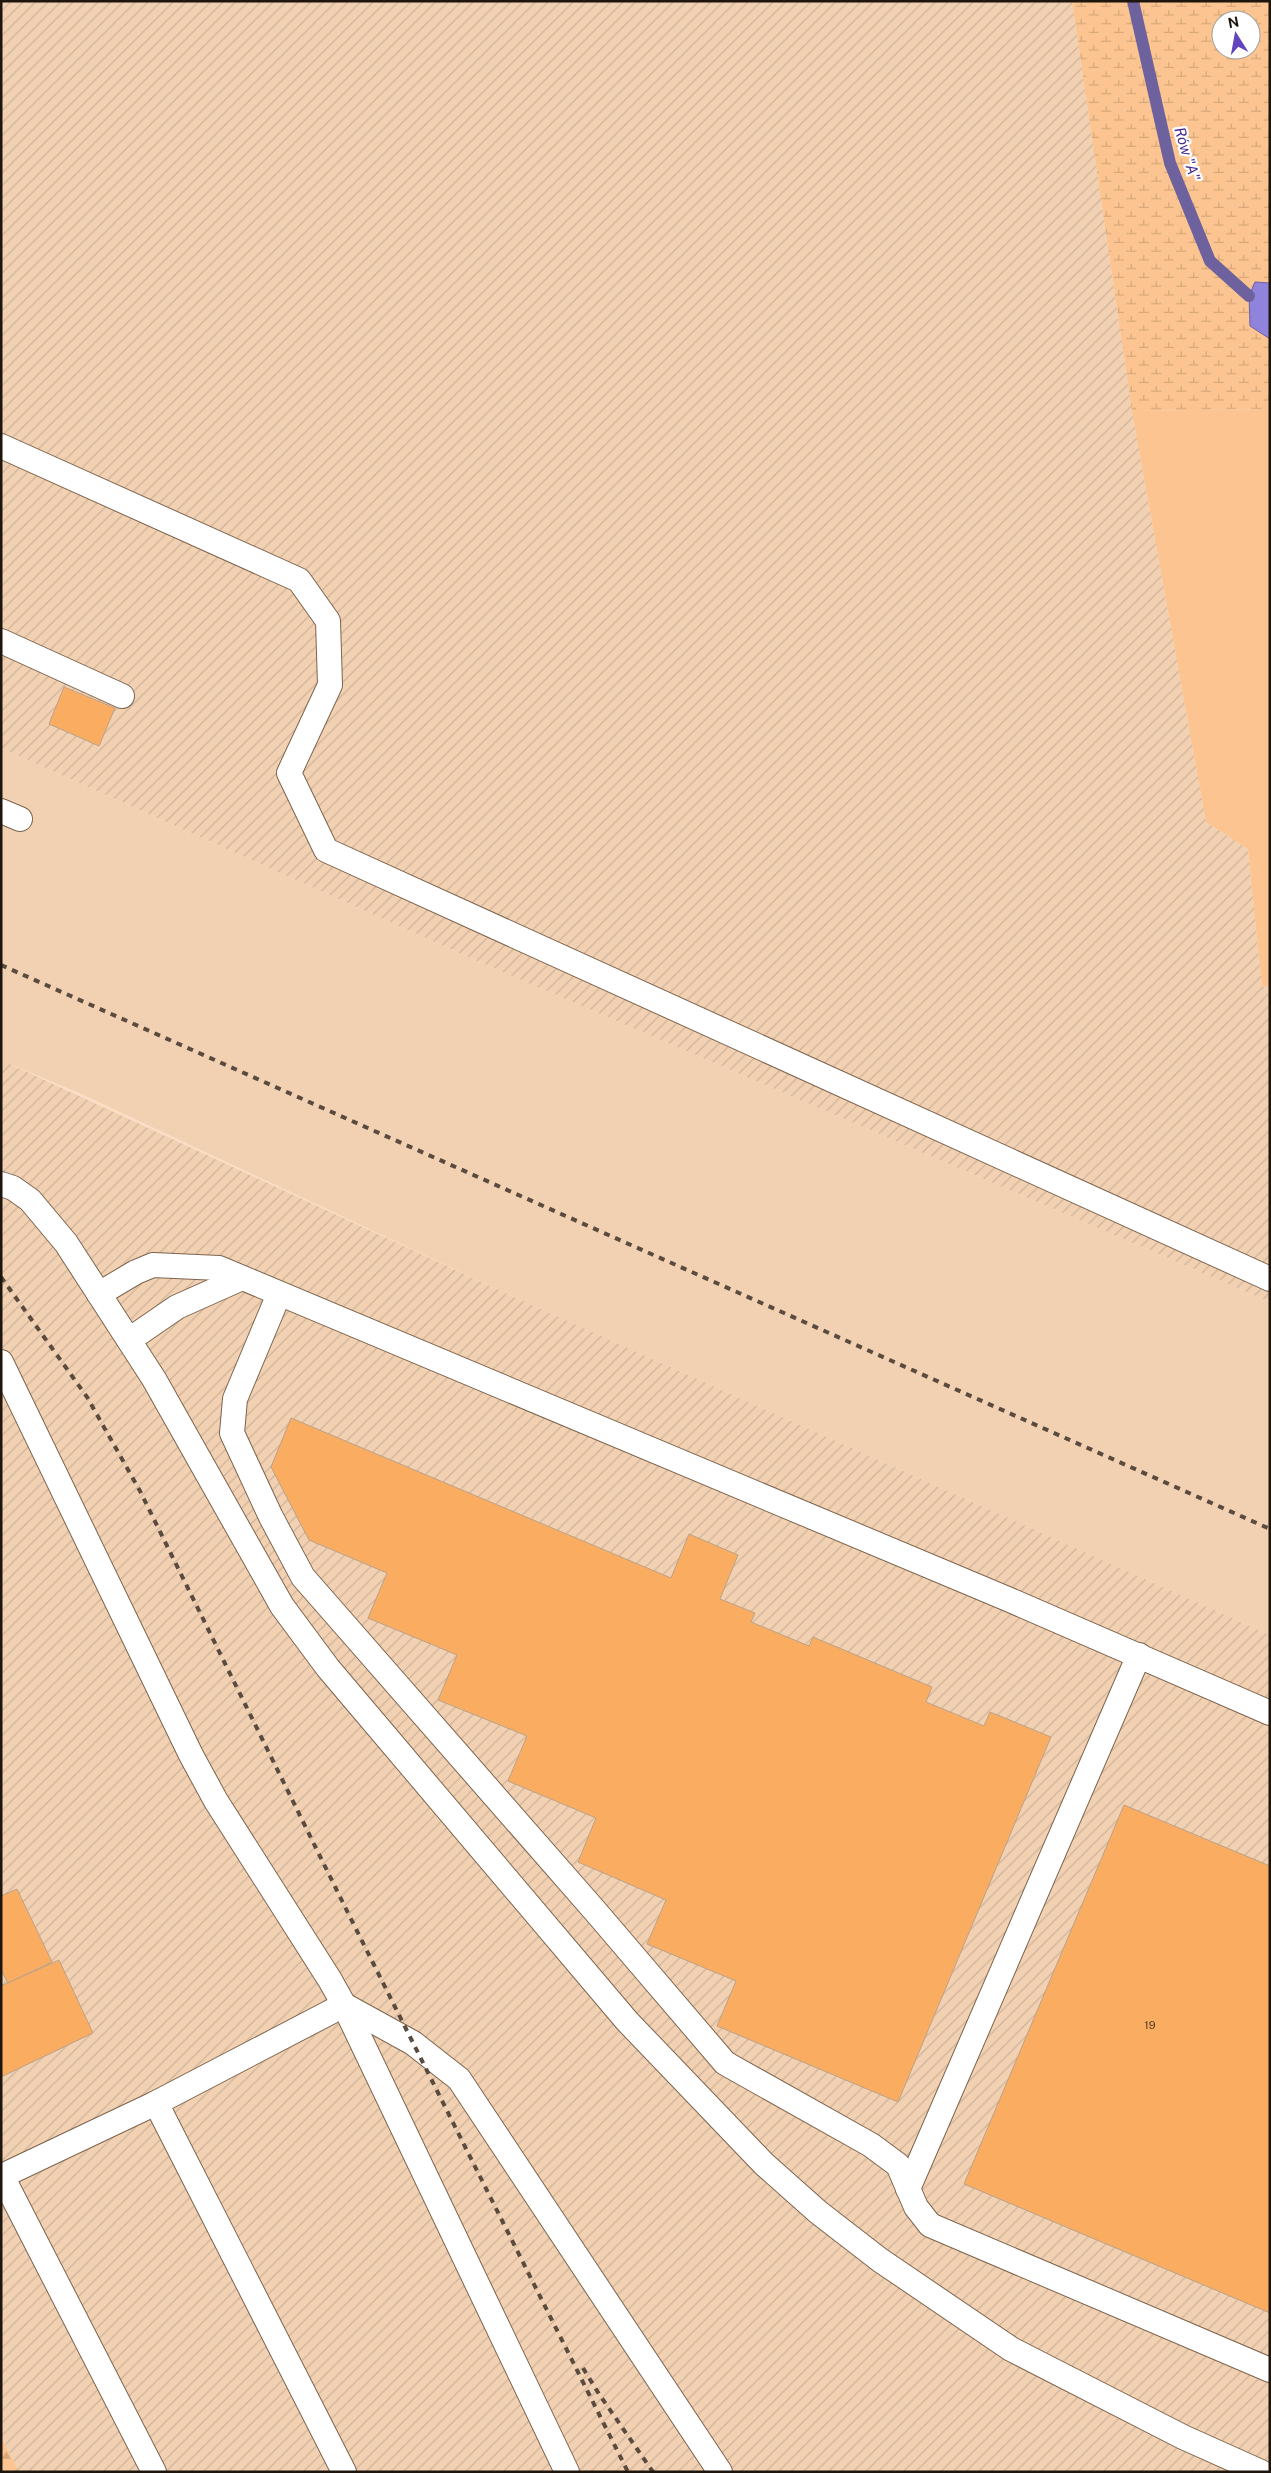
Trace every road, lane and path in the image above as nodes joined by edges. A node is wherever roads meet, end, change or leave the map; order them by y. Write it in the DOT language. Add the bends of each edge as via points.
graph roads {
  1 [pos="1,446"];
  2 [pos="1,641"];
  3 [pos="122,696"];
  4 [pos="1,1184"];
  5 [pos="242,1278"];
  6 [pos="1270,1280"];
  7 [pos="99,1294"];
  8 [pos="279,1294"];
  9 [pos="129,1340"];
  10 [pos="1,1362"];
  11 [pos="1139,1656"];
  12 [pos="1270,1713"];
  13 [pos="344,2005"];
  14 [pos="156,2103"];
  15 [pos="908,2189"];
  16 [pos="1270,2370"];
  17 [pos="154,2472"];
  18 [pos="344,2472"];
  19 [pos="567,2472"];
  20 [pos="720,2472"];
  21 [pos="1261,2472"];
  1 -- 6 [label="lane" via="299,580 328,621 330,685 289,773 326,850"];
  2 -- 3 [label="lane"];
  4 -- 7 [label="lane" via="30,1200 46,1217"];
  5 -- 7 [label="lane" via="219,1268 153,1265"];
  5 -- 8 [label="lane"];
  5 -- 9 [label="lane" via="177,1307"];
  7 -- 9 [label="lane"];
  8 -- 11 [label="lane"];
  8 -- 15 [label="lane" via="235,1399 232,1433 303,1576 725,2063 871,2145 898,2166"];
  9 -- 21 [label="lane" via="282,1606 328,1668 627,2021 764,2164 818,2212 880,2260 1012,2348 1183,2437"];
  10 -- 13 [label="lane" via="191,1755"];
  11 -- 12 [label="lane"];
  11 -- 15 [label="lane"];
  13 -- 14 [label="lane"];
  13 -- 19 [label="lane"];
  13 -- 20 [label="lane" via="413,2043 459,2078"];
  14 -- 17 [label="lane" via="2,2176"];
  14 -- 18 [label="lane"];
  15 -- 16 [label="lane" via="916,2207 930,2225"];
}
